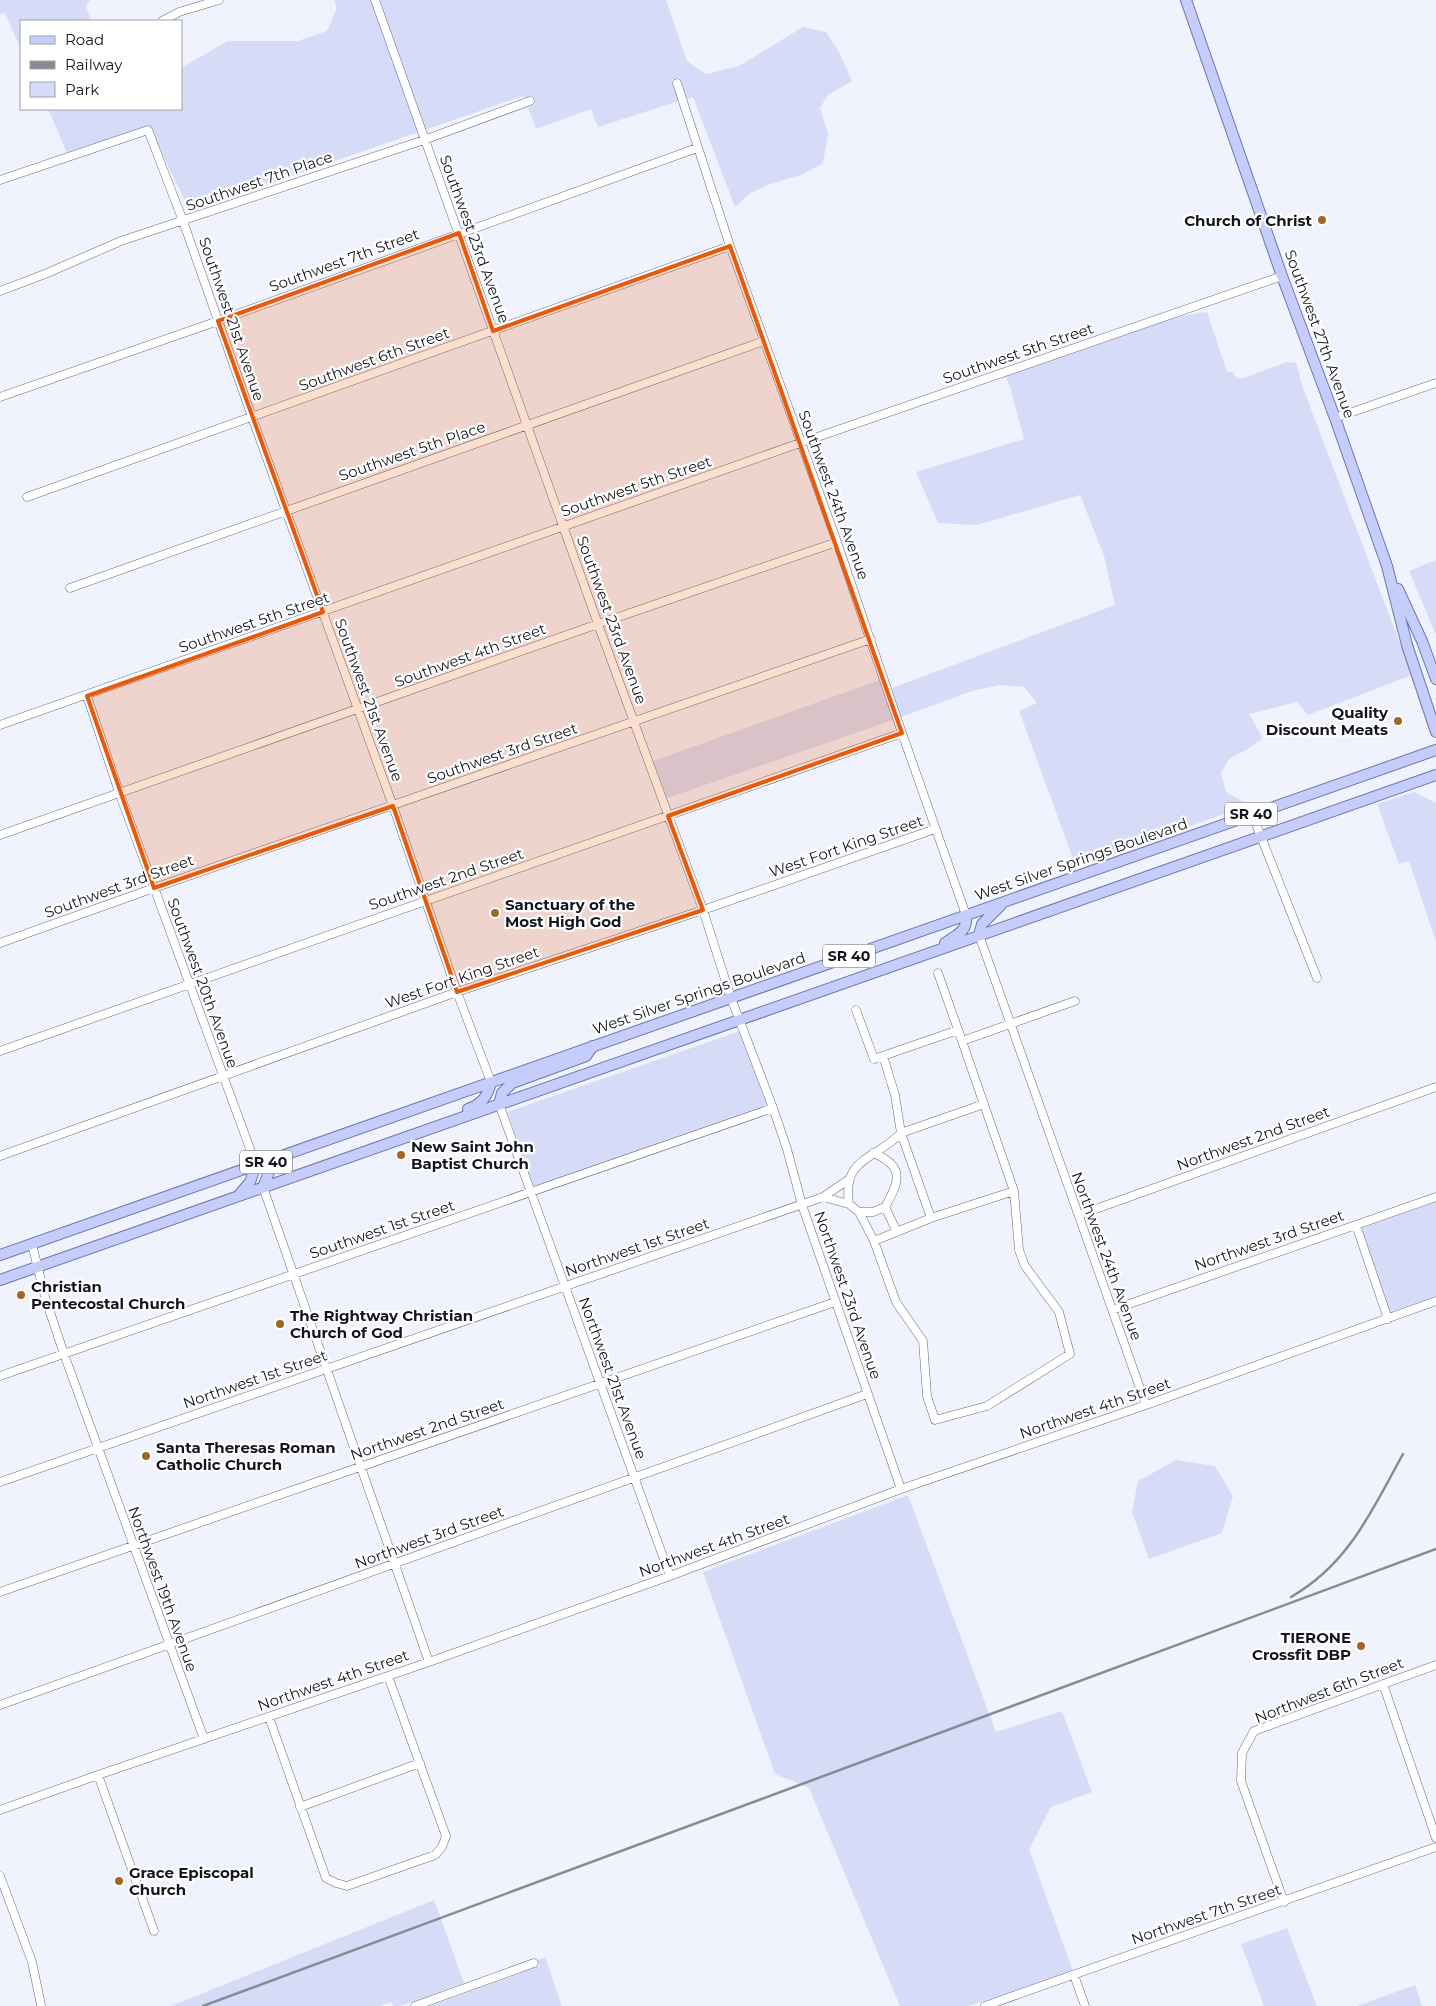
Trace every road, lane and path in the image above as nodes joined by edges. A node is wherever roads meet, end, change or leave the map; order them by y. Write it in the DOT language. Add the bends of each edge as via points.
graph roads {
  1 [pos="219,0"];
  2 [pos="375,0"];
  3 [pos="1186,0"];
  4 [pos="164,20"];
  5 [pos="677,83"];
  6 [pos="530,102"];
  7 [pos="424,140"];
  8 [pos="698,148"];
  9 [pos="0,180"];
  10 [pos="183,221"];
  11 [pos="459,233"];
  12 [pos="730,246"];
  13 [pos="1282,276"];
  14 [pos="0,291"];
  15 [pos="218,321"];
  16 [pos="494,331"];
  17 [pos="764,341"];
  18 [pos="1436,383"];
  19 [pos="0,397"];
  20 [pos="252,417"];
  21 [pos="1335,418"];
  22 [pos="527,425"];
  23 [pos="800,443"];
  24 [pos="27,497"];
  25 [pos="286,510"];
  26 [pos="563,526"];
  27 [pos="837,542"];
  28 [pos="1387,566"];
  29 [pos="70,588"];
  30 [pos="323,612"];
  31 [pos="598,624"];
  32 [pos="871,640"];
  33 [pos="1436,679"];
  34 [pos="87,696"];
  35 [pos="358,709"];
  36 [pos="634,722"];
  37 [pos="0,725"];
  38 [pos="1436,732"];
  39 [pos="902,733"];
  40 [pos="1436,750"];
  41 [pos="1436,775"];
  42 [pos="120,792"];
  43 [pos="393,806"];
  44 [pos="1252,814"];
  45 [pos="668,816"];
  46 [pos="936,829"];
  47 [pos="0,835"];
  48 [pos="1260,836"];
  49 [pos="154,888"];
  50 [pos="426,901"];
  51 [pos="1004,902"];
  52 [pos="703,910"];
  53 [pos="966,915"];
  54 [pos="979,935"];
  55 [pos="0,943"];
  56 [pos="935,951"];
  57 [pos="938,973"];
  58 [pos="1317,978"];
  59 [pos="189,984"];
  60 [pos="457,992"];
  61 [pos="731,998"];
  62 [pos="1074,1001"];
  63 [pos="856,1010"];
  64 [pos="740,1019"];
  65 [pos="1011,1024"];
  66 [pos="958,1030"];
  67 [pos="962,1041"];
  68 [pos="593,1046"];
  69 [pos="0,1051"];
  70 [pos="883,1056"];
  71 [pos="223,1077"];
  72 [pos="491,1082"];
  73 [pos="1436,1087"];
  74 [pos="500,1104"];
  75 [pos="984,1104"];
  76 [pos="773,1108"];
  77 [pos="420,1132"];
  78 [pos="900,1133"];
  79 [pos="873,1153"];
  80 [pos="0,1156"];
  81 [pos="282,1156"];
  82 [pos="256,1165"];
  83 [pos="848,1180"];
  84 [pos="263,1187"];
  85 [pos="1014,1191"];
  86 [pos="531,1192"];
  87 [pos="239,1196"];
  88 [pos="823,1197"];
  89 [pos="1436,1197"];
  90 [pos="849,1204"];
  91 [pos="802,1205"];
  92 [pos="885,1206"];
  93 [pos="859,1212"];
  94 [pos="1079,1216"];
  95 [pos="932,1218"];
  96 [pos="1356,1225"];
  97 [pos="897,1232"];
  98 [pos="874,1241"];
  99 [pos="32,1244"];
  100 [pos="0,1255"];
  101 [pos="39,1266"];
  102 [pos="294,1274"];
  103 [pos="0,1280"];
  104 [pos="565,1286"];
  105 [pos="1436,1301"];
  106 [pos="835,1302"];
  107 [pos="1112,1310"];
  108 [pos="1388,1318"];
  109 [pos="64,1354"];
  110 [pos="327,1369"];
  111 [pos="0,1376"];
  112 [pos="600,1383"];
  113 [pos="867,1394"];
  114 [pos="1146,1405"];
  115 [pos="98,1448"];
  116 [pos="361,1466"];
  117 [pos="634,1478"];
  118 [pos="0,1482"];
  119 [pos="901,1489"];
  120 [pos="133,1546"];
  121 [pos="395,1564"];
  122 [pos="670,1576"];
  123 [pos="0,1592"];
  124 [pos="168,1645"];
  125 [pos="429,1662"];
  126 [pos="1436,1665"];
  127 [pos="388,1676"];
  128 [pos="1383,1684"];
  129 [pos="0,1705"];
  130 [pos="269,1717"];
  131 [pos="204,1739"];
  132 [pos="420,1764"];
  133 [pos="98,1774"];
  134 [pos="300,1807"];
  135 [pos="0,1810"];
  136 [pos="1436,1838"];
  137 [pos="1436,1847"];
  138 [pos="0,1876"];
  139 [pos="1284,1902"];
  140 [pos="154,1931"];
  141 [pos="534,1963"];
  142 [pos="1074,1976"];
  143 [pos="41,2005"];
  144 [pos="415,2006"];
  145 [pos="985,2006"];
  146 [pos="1085,2006"];
  1 -- 4 [label="street"];
  2 -- 7 [label="street, Southwest 23rd Avenue"];
  3 -- 13 [label="main road, Southwest 27th Avenue"];
  5 -- 8 [label="street, Southwest 24th Avenue"];
  6 -- 7 [label="street, Southwest 7th Place"];
  7 -- 10 [label="street, Southwest 7th Place"];
  7 -- 11 [label="street, Southwest 23rd Avenue"];
  8 -- 11 [label="street, Southwest 7th Street"];
  8 -- 12 [label="street, Southwest 24th Avenue"];
  9 -- 10 [label="street, Southwest 21st Avenue" via="148,130"];
  10 -- 14 [label="street, Southwest 7th Place" via="121,241"];
  10 -- 15 [label="street, Southwest 21st Avenue"];
  11 -- 15 [label="street, Southwest 7th Street"];
  11 -- 16 [label="street, Southwest 23rd Avenue"];
  12 -- 16 [label="street, Southwest 6th Street"];
  12 -- 17 [label="street, Southwest 24th Avenue"];
  13 -- 21 [label="main road, Southwest 27th Avenue"];
  13 -- 23 [label="street, Southwest 5th Street"];
  15 -- 19 [label="street, Southwest 7th Street"];
  15 -- 20 [label="street, Southwest 21st Avenue"];
  16 -- 20 [label="street, Southwest 6th Street"];
  16 -- 22 [label="street, Southwest 23rd Avenue"];
  17 -- 22 [label="street, Southwest 5th Place"];
  17 -- 23 [label="street, Southwest 24th Avenue"];
  18 -- 21 [label="street"];
  20 -- 24 [label="street, Southwest 6th Street"];
  20 -- 25 [label="street, Southwest 21st Avenue"];
  21 -- 28 [label="main road, Southwest 27th Avenue"];
  22 -- 25 [label="street, Southwest 5th Place"];
  22 -- 26 [label="street, Southwest 23rd Avenue"];
  23 -- 26 [label="street, Southwest 5th Street"];
  23 -- 27 [label="street, Southwest 24th Avenue"];
  25 -- 29 [label="street, Southwest 5th Place"];
  25 -- 30 [label="street, Southwest 21st Avenue"];
  26 -- 30 [label="street, Southwest 5th Street"];
  26 -- 31 [label="street, Southwest 23rd Avenue"];
  27 -- 31 [label="street, Southwest 4th Street"];
  27 -- 32 [label="street, Southwest 24th Avenue"];
  28 -- 33 [label="main road, Southwest 27th Avenue"];
  28 -- 38 [label="main road, Southwest 27th Avenue" via="1407,645"];
  30 -- 34 [label="street, Southwest 5th Street"];
  30 -- 35 [label="street, Southwest 21st Avenue"];
  31 -- 35 [label="street, Southwest 4th Street"];
  31 -- 36 [label="street, Southwest 23rd Avenue"];
  32 -- 36 [label="street, Southwest 3rd Street"];
  32 -- 39 [label="street, Southwest 24th Avenue"];
  34 -- 37 [label="street, Southwest 5th Street"];
  34 -- 42 [label="street, Southwest 20th Avenue"];
  35 -- 42 [label="street, Southwest 4th Street"];
  35 -- 43 [label="street, Southwest 21st Avenue"];
  36 -- 43 [label="street, Southwest 3rd Street"];
  36 -- 45 [label="street, Southwest 23rd Avenue"];
  39 -- 45 [label="street, Southwest 2nd Street"];
  39 -- 46 [label="street, Southwest 24th Avenue"];
  40 -- 44 [label="main road, West Silver Springs Boulevard / SR 40"];
  41 -- 48 [label="main road, SR 40"];
  42 -- 47 [label="street, Southwest 4th Street"];
  42 -- 49 [label="street, Southwest 20th Avenue"];
  43 -- 49 [label="street, Southwest 3rd Street"];
  43 -- 50 [label="street, Southwest 21st Avenue"];
  44 -- 48 [label="street"];
  44 -- 51 [label="main road, West Silver Springs Boulevard / SR 40"];
  45 -- 50 [label="street, Southwest 2nd Street"];
  45 -- 52 [label="street, Southwest 23rd Avenue"];
  46 -- 52 [label="street, West Fort King Street"];
  46 -- 53 [label="street, Southwest 24th Avenue"];
  48 -- 54 [label="main road, SR 40"];
  48 -- 58 [label="street"];
  49 -- 55 [label="street, Southwest 3rd Street"];
  49 -- 59 [label="street, Southwest 20th Avenue"];
  50 -- 59 [label="street, Southwest 2nd Street"];
  50 -- 60 [label="street, Southwest 21st Avenue"];
  51 -- 53 [label="main road, West Silver Springs Boulevard / SR 40"];
  51 -- 54 [label="main road" via="982,924"];
  52 -- 60 [label="street, West Fort King Street"];
  52 -- 61 [label="street, Southwest 23rd Avenue"];
  53 -- 56 [label="main road" via="966,927"];
  53 -- 61 [label="main road, West Silver Springs Boulevard / SR 40"];
  54 -- 56 [label="main road, SR 40"];
  54 -- 65 [label="street"];
  56 -- 64 [label="main road, SR 40"];
  57 -- 66 [label="street"];
  59 -- 69 [label="street, Southwest 2nd Street"];
  59 -- 71 [label="street, Southwest 20th Avenue"];
  60 -- 71 [label="street, West Fort King Street"];
  60 -- 72 [label="street, Southwest 21st Avenue"];
  61 -- 64 [label="street, Southwest 23rd Avenue"];
  61 -- 68 [label="main road, West Silver Springs Boulevard / SR 40"];
  62 -- 65 [label="street"];
  63 -- 70 [label="street" via="874,1059"];
  64 -- 74 [label="main road, SR 40"];
  64 -- 76 [label="street, Southwest 23rd Avenue"];
  65 -- 67 [label="street"];
  65 -- 94 [label="street, Northwest 24th Avenue"];
  66 -- 67 [label="street"];
  66 -- 70 [label="street"];
  67 -- 75 [label="street"];
  68 -- 72 [label="main road, West Silver Springs Boulevard / SR 40"];
  68 -- 74 [label="main road" via="586,1056 512,1083 502,1093"];
  70 -- 78 [label="street" via="895,1095"];
  71 -- 80 [label="street, West Fort King Street"];
  71 -- 82 [label="street, Southwest 20th Avenue"];
  72 -- 77 [label="main road" via="484,1100 476,1106 423,1125"];
  72 -- 81 [label="main road, West Silver Springs Boulevard / SR 40"];
  73 -- 94 [label="street, Northwest 2nd Street"];
  74 -- 77 [label="main road, SR 40"];
  74 -- 86 [label="street, Northwest 21st Avenue"];
  75 -- 78 [label="street"];
  75 -- 85 [label="street"];
  76 -- 86 [label="street, Southwest 1st Street"];
  76 -- 91 [label="street, Northwest 23rd Avenue"];
  77 -- 84 [label="main road, SR 40"];
  78 -- 79 [label="street"];
  78 -- 95 [label="street"];
  79 -- 83 [label="street" via="858,1164"];
  79 -- 92 [label="street" via="892,1163 897,1171 898,1181"];
  81 -- 82 [label="main road, West Silver Springs Boulevard / SR 40"];
  81 -- 84 [label="main road" via="265,1178"];
  82 -- 87 [label="main road" via="250,1182"];
  82 -- 99 [label="main road, West Silver Springs Boulevard / SR 40"];
  83 -- 88 [label="street, Northwest 1st Street"];
  83 -- 90 [label="street"];
  84 -- 87 [label="main road, SR 40"];
  84 -- 102 [label="street"];
  85 -- 95 [label="street"];
  85 -- 98 [label="street" via="1019,1250 1025,1266 1059,1312 1070,1354 987,1406 935,1420 927,1396 924,1341 896,1302"];
  86 -- 102 [label="street, Southwest 1st Street"];
  86 -- 104 [label="street, Northwest 21st Avenue"];
  87 -- 101 [label="main road, SR 40"];
  88 -- 90 [label="street"];
  88 -- 91 [label="street, Northwest 1st Street"];
  89 -- 96 [label="street, Northwest 3rd Street"];
  90 -- 93 [label="street"];
  91 -- 104 [label="street, Northwest 1st Street"];
  91 -- 106 [label="street, Northwest 23rd Avenue"];
  92 -- 93 [label="street" via="872,1212"];
  92 -- 97 [label="street"];
  93 -- 98 [label="street"];
  94 -- 107 [label="street, Northwest 24th Avenue"];
  95 -- 97 [label="street"];
  96 -- 107 [label="street, Northwest 3rd Street"];
  96 -- 108 [label="street"];
  97 -- 98 [label="street"];
  99 -- 100 [label="main road, West Silver Springs Boulevard / SR 40"];
  99 -- 101 [label="street, Northwest 19th Avenue"];
  101 -- 103 [label="main road, SR 40"];
  101 -- 109 [label="street, Northwest 19th Avenue" via="45,1297"];
  102 -- 109 [label="street, Southwest 1st Street"];
  102 -- 110 [label="street"];
  104 -- 110 [label="street, Northwest 1st Street"];
  104 -- 112 [label="street, Northwest 21st Avenue"];
  105 -- 108 [label="street, Northwest 4th Street"];
  106 -- 112 [label="street, Northwest 2nd Street"];
  106 -- 113 [label="street, Northwest 23rd Avenue"];
  107 -- 114 [label="street, Northwest 24th Avenue"];
  108 -- 114 [label="street, Northwest 4th Street"];
  109 -- 111 [label="street, Southwest 1st Street"];
  109 -- 115 [label="street, Northwest 19th Avenue"];
  110 -- 115 [label="street, Northwest 1st Street"];
  110 -- 116 [label="street"];
  112 -- 116 [label="street, Northwest 2nd Street"];
  112 -- 117 [label="street, Northwest 21st Avenue"];
  113 -- 117 [label="street, Northwest 3rd Street"];
  113 -- 119 [label="street, Northwest 23rd Avenue"];
  114 -- 119 [label="street, Northwest 4th Street"];
  115 -- 118 [label="street, Northwest 1st Street"];
  115 -- 120 [label="street, Northwest 19th Avenue"];
  116 -- 120 [label="street, Northwest 2nd Street"];
  116 -- 121 [label="street"];
  117 -- 121 [label="street, Northwest 3rd Street"];
  117 -- 122 [label="street, Northwest 21st Avenue"];
  119 -- 122 [label="street, Northwest 4th Street"];
  120 -- 123 [label="street, Northwest 2nd Street"];
  120 -- 124 [label="street, Northwest 19th Avenue"];
  121 -- 124 [label="street, Northwest 3rd Street"];
  121 -- 125 [label="street"];
  122 -- 125 [label="street, Northwest 4th Street"];
  124 -- 129 [label="street, Northwest 3rd Street"];
  124 -- 131 [label="street, Northwest 19th Avenue"];
  125 -- 127 [label="street, Northwest 4th Street"];
  126 -- 128 [label="street, Northwest 6th Street"];
  127 -- 130 [label="street, Northwest 4th Street"];
  127 -- 132 [label="street"];
  128 -- 136 [label="street"];
  128 -- 139 [label="street, Northwest 6th Street" via="1254,1731 1242,1753 1240,1781"];
  130 -- 131 [label="street, Northwest 4th Street"];
  130 -- 134 [label="street"];
  131 -- 133 [label="street, Northwest 4th Street"];
  132 -- 134 [label="street"];
  132 -- 134 [label="street" via="446,1836 442,1847 435,1854 347,1886 326,1878"];
  133 -- 135 [label="street, Northwest 4th Street"];
  133 -- 140 [label="street"];
  137 -- 139 [label="street, Northwest 7th Street"];
  138 -- 143 [label="street" via="32,1962"];
  139 -- 142 [label="street, Northwest 7th Street"];
  141 -- 144 [label="street"];
  142 -- 145 [label="street, Northwest 7th Street"];
  142 -- 146 [label="street"];
}
